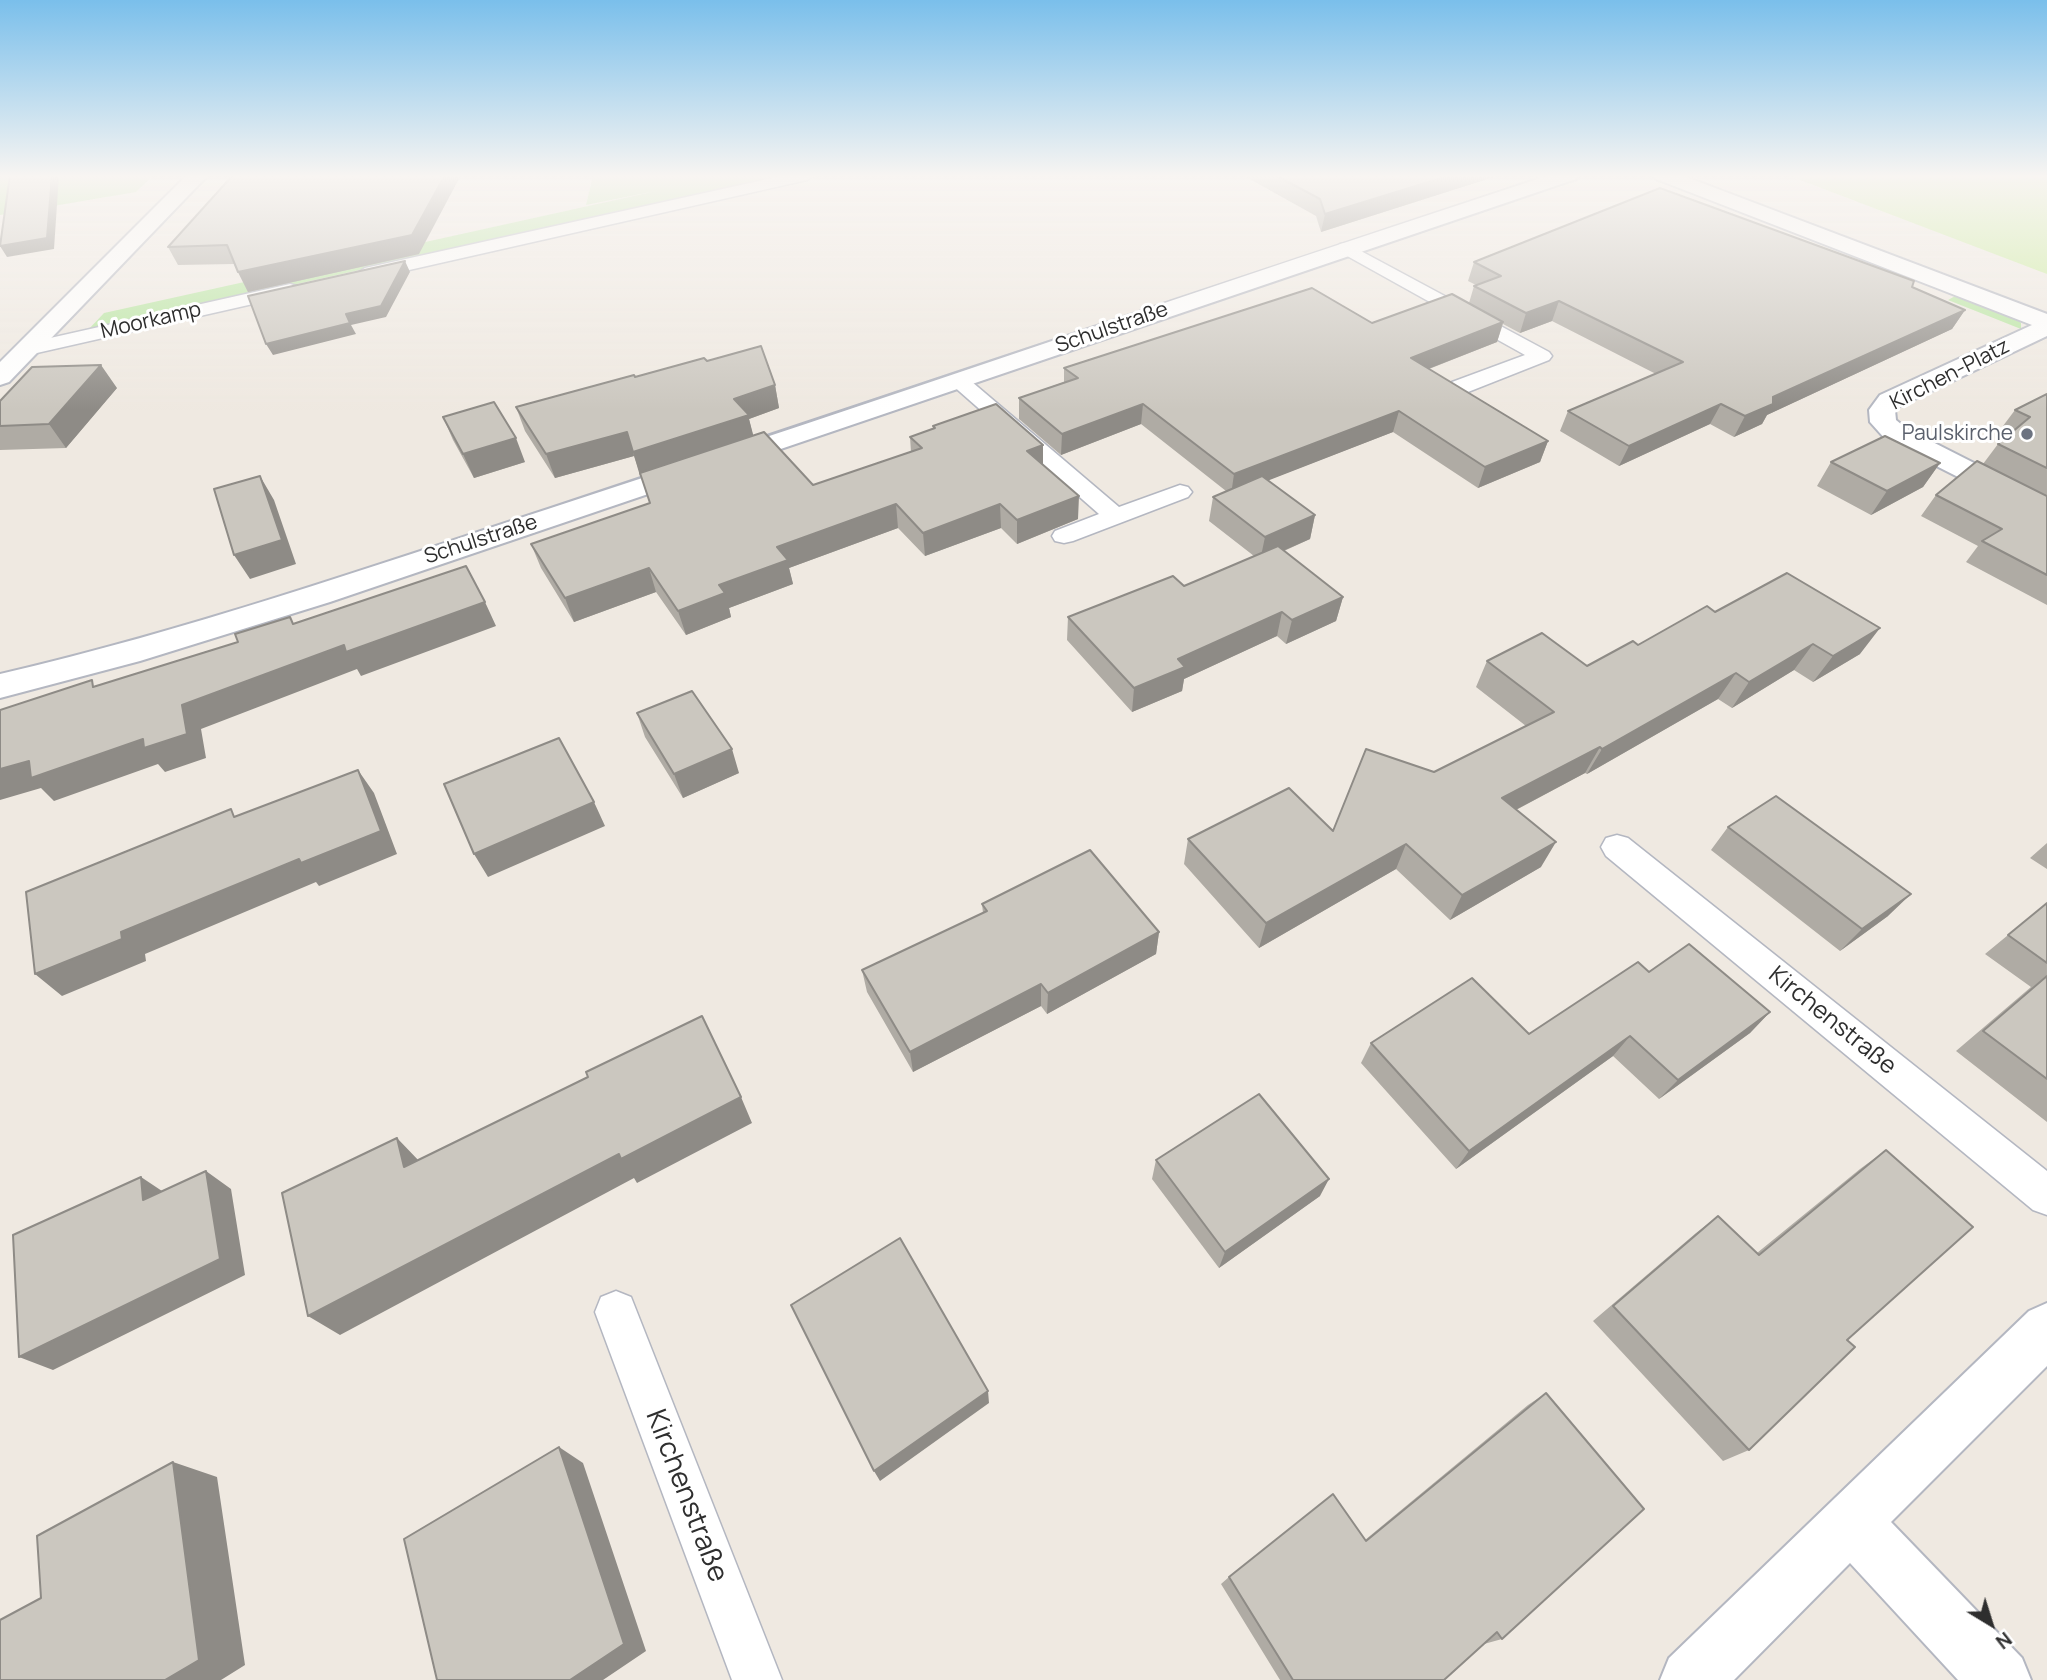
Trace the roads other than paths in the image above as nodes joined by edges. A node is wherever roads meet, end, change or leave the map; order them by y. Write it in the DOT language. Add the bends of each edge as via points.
graph roads {
  1 [pos="121,253"];
  2 [pos="456,253"];
  3 [pos="1330,253"];
  4 [pos="1356,253"];
  5 [pos="1865,253"];
  6 [pos="350,277"];
  7 [pos="309,286"];
  8 [pos="2047,325"];
  9 [pos="27,349"];
  10 [pos="0,377"];
  11 [pos="958,380"];
  12 [pos="1460,387"];
  13 [pos="1180,492"];
  14 [pos="2047,511"];
  15 [pos="1115,516"];
  16 [pos="1064,537"];
  17 [pos="0,686"];
  18 [pos="1617,847"];
  19 [pos="2047,1196"];
  20 [pos="616,1312"];
  21 [pos="2047,1329"];
  22 [pos="1852,1523"];
  23 [pos="757,1680"];
  24 [pos="1691,1680"];
  25 [pos="2000,1680"];
  1 -- 9 [label="street"];
  2 -- 6 [label="lane"];
  3 -- 11 [label="street, Schulstraße"];
  4 -- 12 [label="lane" via="1542,356"];
  5 -- 8 [label="street"];
  7 -- 9 [label="lane, Moorkamp"];
  8 -- 14 [label="street, Kirchen-Platz" via="1889,401 1882,410 1883,422 1897,435"];
  9 -- 10 [label="street"];
  11 -- 15 [label="lane"];
  11 -- 17 [label="street, Schulstraße" via="233,621"];
  13 -- 15 [label="lane"];
  15 -- 16 [label="lane"];
  18 -- 19 [label="lane, Kirchenstraße"];
  20 -- 23 [label="lane, Kirchenstraße"];
  21 -- 22 [label="street"];
  22 -- 24 [label="street"];
  22 -- 25 [label="street"];
}
